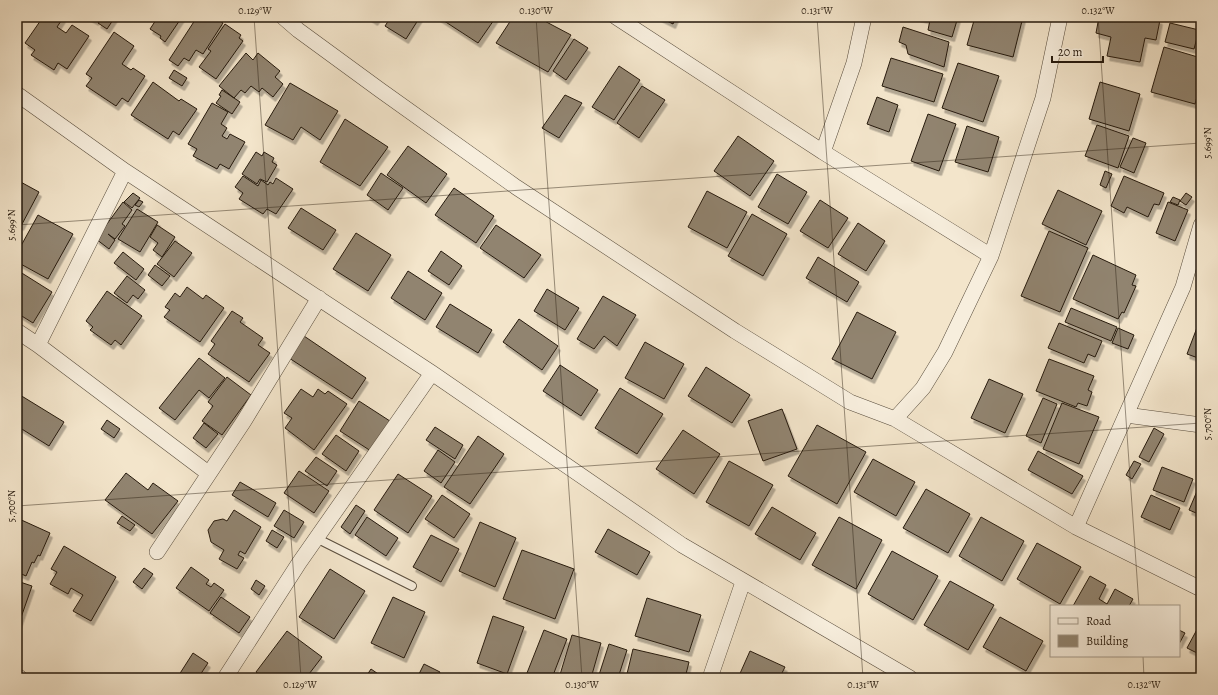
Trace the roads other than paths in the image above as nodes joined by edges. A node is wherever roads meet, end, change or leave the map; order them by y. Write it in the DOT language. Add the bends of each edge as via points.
graph roads {
  1 [pos="283,17"];
  2 [pos="616,17"];
  3 [pos="864,17"];
  4 [pos="1060,17"];
  5 [pos="17,94"];
  6 [pos="823,152"];
  7 [pos="125,171"];
  8 [pos="1201,225"];
  9 [pos="991,256"];
  10 [pos="319,298"];
  11 [pos="17,331"];
  12 [pos="38,345"];
  13 [pos="432,373"];
  14 [pos="1126,415"];
  15 [pos="895,419"];
  16 [pos="1201,425"];
  17 [pos="208,473"];
  18 [pos="1076,527"];
  19 [pos="316,538"];
  20 [pos="157,552"];
  21 [pos="743,582"];
  22 [pos="412,586"];
  23 [pos="1201,589"];
  24 [pos="17,676"];
  25 [pos="20,678"];
  26 [pos="225,678"];
  27 [pos="710,678"];
  28 [pos="910,678"];
  1 -- 15 [label="street" via="373,86 516,187 728,327 850,402"];
  2 -- 6 [label="street"];
  3 -- 6 [label="street" via="854,63"];
  4 -- 9 [label="street" via="1042,98"];
  5 -- 7 [label="street"];
  6 -- 9 [label="street"];
  7 -- 10 [label="street"];
  7 -- 12 [label="street"];
  8 -- 14 [label="street" via="1182,287"];
  9 -- 15 [label="street" via="945,352 923,388"];
  10 -- 13 [label="street"];
  10 -- 17 [label="street" via="244,421"];
  11 -- 12 [label="street"];
  12 -- 17 [label="street"];
  13 -- 19 [label="street"];
  13 -- 21 [label="street" via="682,545"];
  14 -- 16 [label="street"];
  14 -- 18 [label="street"];
  15 -- 18 [label="street"];
  17 -- 20 [label="street"];
  18 -- 23 [label="street"];
  19 -- 22 [label="lane"];
  19 -- 26 [label="street"];
  21 -- 27 [label="street"];
  21 -- 28 [label="street"];
  24 -- 25 [label="street"];
}
